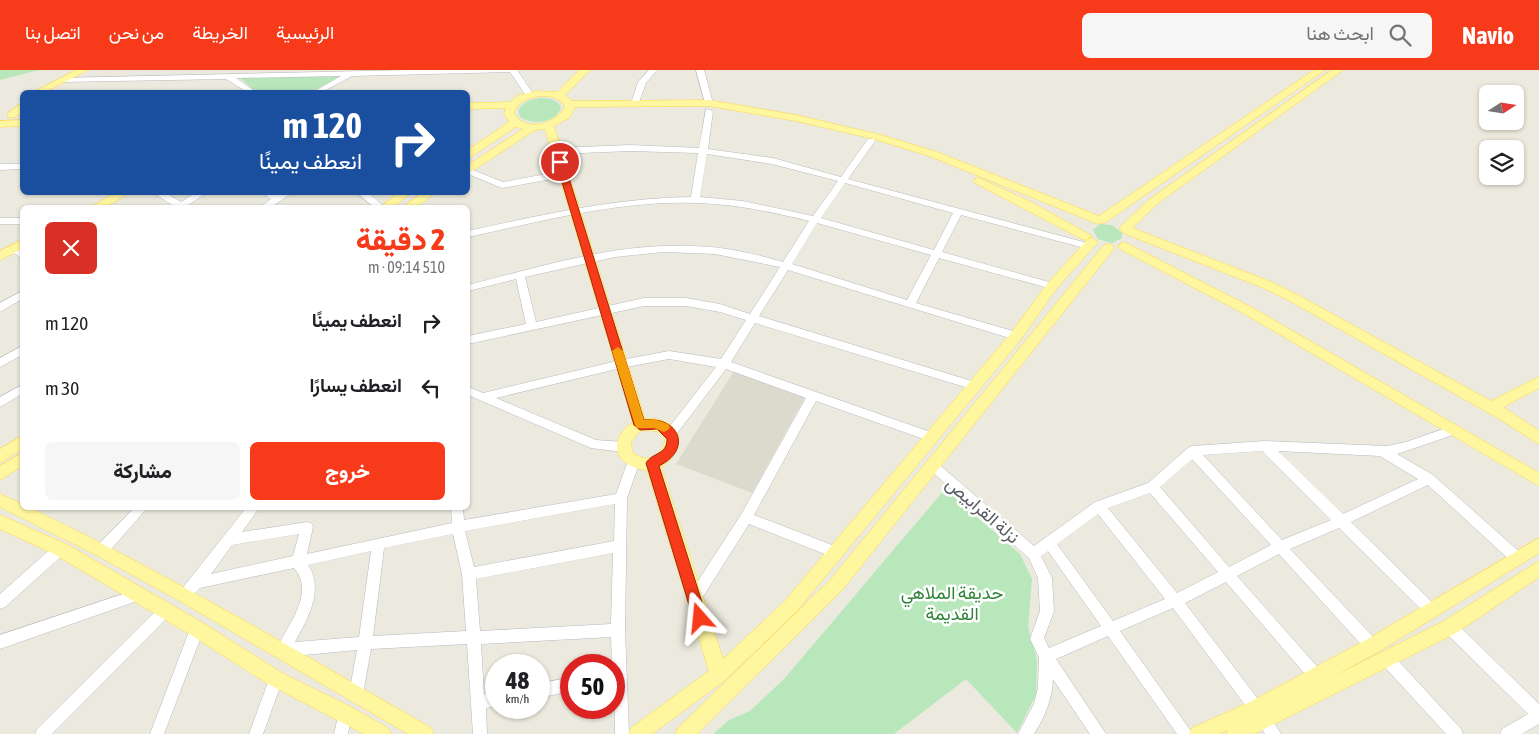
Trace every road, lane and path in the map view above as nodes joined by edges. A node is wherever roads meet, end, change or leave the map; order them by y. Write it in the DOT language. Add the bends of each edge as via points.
graph roads {
  1 [pos="83,70"];
  2 [pos="513,70"];
  3 [pos="573,70"];
  4 [pos="585,70"];
  5 [pos="653,70"];
  6 [pos="700,70"];
  7 [pos="1320,70"];
  8 [pos="1338,70"];
  9 [pos="356,72"];
  10 [pos="229,73"];
  11 [pos="62,80"];
  12 [pos="43,90"];
  13 [pos="250,90"];
  14 [pos="321,90"];
  15 [pos="554,94"];
  16 [pos="530,95"];
  17 [pos="635,103"];
  18 [pos="470,106"];
  19 [pos="709,107"];
  20 [pos="20,108"];
  21 [pos="569,108"];
  22 [pos="510,109"];
  23 [pos="470,114"];
  24 [pos="7,120"];
  25 [pos="20,123"];
  26 [pos="516,123"];
  27 [pos="549,125"];
  28 [pos="533,127"];
  29 [pos="871,141"];
  30 [pos="556,151"];
  31 [pos="703,151"];
  32 [pos="470,153"];
  33 [pos="0,167"];
  34 [pos="20,167"];
  35 [pos="470,169"];
  36 [pos="470,171"];
  37 [pos="564,174"];
  38 [pos="844,180"];
  39 [pos="119,195"];
  40 [pos="161,195"];
  41 [pos="200,195"];
  42 [pos="271,195"];
  43 [pos="284,195"];
  44 [pos="364,195"];
  45 [pos="402,195"];
  46 [pos="426,195"];
  47 [pos="278,199"];
  48 [pos="695,200"];
  49 [pos="100,205"];
  50 [pos="179,205"];
  51 [pos="185,205"];
  52 [pos="269,205"];
  53 [pos="379,205"];
  54 [pos="388,205"];
  55 [pos="412,205"];
  56 [pos="1118,208"];
  57 [pos="959,210"];
  58 [pos="1078,211"];
  59 [pos="575,213"];
  60 [pos="815,219"];
  61 [pos="1100,219"];
  62 [pos="0,221"];
  63 [pos="20,221"];
  64 [pos="1126,229"];
  65 [pos="470,234"];
  66 [pos="1089,241"];
  67 [pos="1124,246"];
  68 [pos="19,250"];
  69 [pos="1104,253"];
  70 [pos="937,254"];
  71 [pos="0,256"];
  72 [pos="590,259"];
  73 [pos="1149,259"];
  74 [pos="787,266"];
  75 [pos="520,276"];
  76 [pos="1052,286"];
  77 [pos="470,288"];
  78 [pos="20,296"];
  79 [pos="910,304"];
  80 [pos="0,308"];
  81 [pos="605,310"];
  82 [pos="754,318"];
  83 [pos="532,326"];
  84 [pos="1016,336"];
  85 [pos="470,340"];
  86 [pos="0,350"];
  87 [pos="20,354"];
  88 [pos="0,363"];
  89 [pos="621,364"];
  90 [pos="724,364"];
  91 [pos="1539,382"];
  92 [pos="975,386"];
  93 [pos="20,390"];
  94 [pos="470,392"];
  95 [pos="814,396"];
  96 [pos="482,397"];
  97 [pos="0,403"];
  98 [pos="1490,407"];
  99 [pos="640,425"];
  100 [pos="1452,431"];
  101 [pos="671,433"];
  102 [pos="932,437"];
  103 [pos="1539,438"];
  104 [pos="20,443"];
  105 [pos="1264,446"];
  106 [pos="623,447"];
  107 [pos="1381,450"];
  108 [pos="1192,451"];
  109 [pos="0,457"];
  110 [pos="20,460"];
  111 [pos="634,461"];
  112 [pos="652,463"];
  113 [pos="932,465"];
  114 [pos="1539,467"];
  115 [pos="1523,471"];
  116 [pos="0,474"];
  117 [pos="1429,479"];
  118 [pos="1539,480"];
  119 [pos="1152,487"];
  120 [pos="621,498"];
  121 [pos="0,500"];
  122 [pos="1099,506"];
  123 [pos="20,510"];
  124 [pos="20,510"];
  125 [pos="139,510"];
  126 [pos="252,510"];
  127 [pos="458,510"];
  128 [pos="746,517"];
  129 [pos="0,522"];
  130 [pos="1339,522"];
  131 [pos="458,527"];
  132 [pos="229,540"];
  133 [pos="1049,543"];
  134 [pos="378,544"];
  135 [pos="1539,545"];
  136 [pos="620,546"];
  137 [pos="1280,547"];
  138 [pos="60,549"];
  139 [pos="102,550"];
  140 [pos="834,552"];
  141 [pos="1034,554"];
  142 [pos="1518,559"];
  143 [pos="298,563"];
  144 [pos="1537,573"];
  145 [pos="469,574"];
  146 [pos="1229,574"];
  147 [pos="190,589"];
  148 [pos="138,595"];
  149 [pos="694,599"];
  150 [pos="1175,601"];
  151 [pos="0,603"];
  152 [pos="165,610"];
  153 [pos="1431,610"];
  154 [pos="1111,627"];
  155 [pos="1450,627"];
  156 [pos="196,629"];
  157 [pos="618,630"];
  158 [pos="474,639"];
  159 [pos="0,642"];
  160 [pos="365,643"];
  161 [pos="1372,646"];
  162 [pos="283,650"];
  163 [pos="617,654"];
  164 [pos="1046,656"];
  165 [pos="1387,659"];
  166 [pos="719,674"];
  167 [pos="1316,676"];
  168 [pos="276,680"];
  169 [pos="356,694"];
  170 [pos="485,701"];
  171 [pos="478,702"];
  172 [pos="345,713"];
  173 [pos="1260,714"];
  174 [pos="1539,715"];
  175 [pos="620,719"];
  176 [pos="42,734"];
  177 [pos="157,734"];
  178 [pos="256,734"];
  179 [pos="341,734"];
  180 [pos="382,734"];
  181 [pos="425,734"];
  182 [pos="480,734"];
  183 [pos="622,734"];
  184 [pos="637,734"];
  185 [pos="684,734"];
  186 [pos="1025,734"];
  187 [pos="1099,734"];
  188 [pos="1186,734"];
  189 [pos="1198,734"];
  190 [pos="1235,734"];
  191 [pos="1274,734"];
  192 [pos="1456,734"];
  193 [pos="1507,734"];
  1 -- 11 [label="main road"];
  2 -- 9 [label="street"];
  2 -- 16 [label="street"];
  3 -- 15 [label="main road"];
  4 -- 15 [label="main road"];
  5 -- 17 [label="street" via="642,82"];
  6 -- 19 [label="street"];
  7 -- 56 [label="main road"];
  8 -- 64 [label="main road" via="1154,201"];
  9 -- 10 [label="street"];
  9 -- 14 [label="street"];
  10 -- 11 [label="street"];
  10 -- 13 [label="street"];
  11 -- 12 [label="main road"];
  15 -- 16 [label="main road"];
  15 -- 21 [label="main road"];
  16 -- 22 [label="main road"];
  17 -- 19 [label="main road"];
  17 -- 21 [label="main road"];
  18 -- 22 [label="main road"];
  19 -- 21 [label="main road"];
  19 -- 29 [label="main road"];
  19 -- 31 [label="street"];
  19 -- 58 [label="main road" via="796,118 877,137 933,154"];
  20 -- 24 [label="main road"];
  21 -- 27 [label="main road" via="561,120"];
  22 -- 23 [label="main road"];
  22 -- 26 [label="main road" via="509,116"];
  24 -- 25 [label="main road"];
  26 -- 28 [label="main road"];
  26 -- 32 [label="main road"];
  27 -- 28 [label="main road"];
  27 -- 30 [label="main road"];
  28 -- 35 [label="main road"];
  29 -- 38 [label="street"];
  29 -- 66 [label="main road" via="960,173 1027,204"];
  30 -- 31 [label="street" via="630,148"];
  30 -- 37 [label="main road"];
  31 -- 38 [label="street" via="773,161"];
  31 -- 48 [label="street"];
  33 -- 34 [label="street"];
  36 -- 37 [label="street" via="502,185"];
  37 -- 59 [label="main road"];
  38 -- 57 [label="street"];
  38 -- 60 [label="street"];
  39 -- 49 [label="main road"];
  40 -- 50 [label="street"];
  41 -- 51 [label="street"];
  42 -- 47 [label="street"];
  43 -- 47 [label="street"];
  44 -- 53 [label="street"];
  45 -- 54 [label="main road"];
  46 -- 55 [label="main road"];
  47 -- 52 [label="street"];
  48 -- 59 [label="street" via="665,200"];
  48 -- 60 [label="street" via="759,206"];
  56 -- 58 [label="main road"];
  56 -- 61 [label="main road"];
  57 -- 66 [label="street"];
  57 -- 70 [label="street"];
  58 -- 61 [label="main road"];
  59 -- 65 [label="street"];
  59 -- 72 [label="main road"];
  60 -- 70 [label="street"];
  60 -- 74 [label="street"];
  61 -- 64 [label="main road" via="1115,222"];
  61 -- 66 [label="main road" via="1086,225 1084,230"];
  62 -- 63 [label="street"];
  64 -- 67 [label="main road" via="1130,239"];
  64 -- 98 [label="main road" via="1277,289"];
  66 -- 69 [label="main road"];
  66 -- 76 [label="main road"];
  67 -- 69 [label="main road"];
  67 -- 73 [label="main road"];
  68 -- 71 [label="main road"];
  69 -- 73 [label="main road"];
  69 -- 113 [label="main road"];
  70 -- 76 [label="street"];
  70 -- 79 [label="street"];
  72 -- 74 [label="street" via="665,249 736,253"];
  72 -- 75 [label="street"];
  72 -- 81 [label="main road"];
  73 -- 100 [label="main road" via="1247,310"];
  74 -- 79 [label="street"];
  74 -- 82 [label="street"];
  75 -- 77 [label="street"];
  75 -- 83 [label="street"];
  76 -- 84 [label="main road"];
  78 -- 80 [label="street"];
  79 -- 84 [label="street"];
  81 -- 82 [label="street" via="644,302 686,302"];
  81 -- 83 [label="street"];
  81 -- 89 [label="main road"];
  82 -- 90 [label="street"];
  82 -- 92 [label="street"];
  83 -- 85 [label="street"];
  84 -- 92 [label="main road"];
  86 -- 87 [label="street"];
  87 -- 88 [label="street"];
  89 -- 90 [label="street" via="669,355"];
  89 -- 96 [label="street"];
  89 -- 99 [label="main road"];
  90 -- 95 [label="street"];
  90 -- 101 [label="street"];
  91 -- 98 [label="main road"];
  92 -- 102 [label="main road"];
  93 -- 97 [label="street"];
  94 -- 96 [label="street"];
  95 -- 102 [label="street"];
  95 -- 128 [label="street"];
  96 -- 106 [label="street" via="595,445"];
  98 -- 103 [label="main road"];
  99 -- 101 [label="main road" via="661,425"];
  99 -- 106 [label="main road" via="628,434"];
  100 -- 107 [label="street" via="1406,447"];
  100 -- 115 [label="main road"];
  101 -- 112 [label="main road" via="671,451 660,461"];
  102 -- 140 [label="main road"];
  104 -- 109 [label="main road"];
  105 -- 107 [label="street"];
  105 -- 108 [label="street"];
  105 -- 130 [label="street"];
  106 -- 111 [label="main road"];
  107 -- 117 [label="street"];
  108 -- 119 [label="street"];
  108 -- 137 [label="street"];
  110 -- 116 [label="main road"];
  111 -- 112 [label="main road"];
  111 -- 120 [label="street"];
  112 -- 149 [label="main road"];
  113 -- 141 [label="street, نزلة القرابيص"];
  113 -- 185 [label="main road" via="837,584"];
  114 -- 115 [label="main road"];
  115 -- 118 [label="main road"];
  117 -- 130 [label="street"];
  117 -- 142 [label="street"];
  119 -- 122 [label="street"];
  119 -- 146 [label="street"];
  120 -- 131 [label="street"];
  120 -- 136 [label="street"];
  121 -- 124 [label="main road"];
  122 -- 133 [label="street"];
  122 -- 150 [label="street"];
  123 -- 139 [label="main road"];
  125 -- 139 [label="street"];
  126 -- 132 [label="street"];
  127 -- 131 [label="street"];
  128 -- 140 [label="street"];
  128 -- 149 [label="street"];
  129 -- 138 [label="main road"];
  130 -- 137 [label="street"];
  130 -- 153 [label="street"];
  131 -- 134 [label="street"];
  131 -- 145 [label="street"];
  132 -- 143 [label="street" via="307,526"];
  132 -- 147 [label="street"];
  133 -- 141 [label="street"];
  133 -- 154 [label="street"];
  134 -- 143 [label="street"];
  134 -- 160 [label="street"];
  135 -- 142 [label="main road"];
  136 -- 145 [label="street"];
  136 -- 157 [label="street"];
  137 -- 146 [label="street"];
  137 -- 161 [label="street"];
  138 -- 148 [label="main road"];
  138 -- 151 [label="street"];
  139 -- 147 [label="main road"];
  140 -- 166 [label="main road" via="790,607"];
  141 -- 164 [label="street" via="1045,578 1047,611 1037,639"];
  142 -- 153 [label="main road"];
  143 -- 147 [label="street"];
  143 -- 162 [label="street" via="308,576 308,596"];
  144 -- 155 [label="main road"];
  145 -- 158 [label="street"];
  146 -- 150 [label="street"];
  146 -- 167 [label="street"];
  147 -- 162 [label="main road"];
  148 -- 152 [label="main road"];
  148 -- 159 [label="street"];
  149 -- 166 [label="main road"];
  150 -- 154 [label="street"];
  150 -- 173 [label="street"];
  152 -- 156 [label="main road"];
  152 -- 176 [label="street"];
  153 -- 161 [label="main road"];
  154 -- 164 [label="street"];
  154 -- 188 [label="street"];
  155 -- 165 [label="main road"];
  155 -- 174 [label="street"];
  156 -- 168 [label="main road"];
  156 -- 177 [label="street"];
  157 -- 158 [label="street"];
  157 -- 163 [label="street"];
  158 -- 160 [label="street"];
  158 -- 171 [label="street"];
  160 -- 162 [label="street"];
  160 -- 169 [label="street"];
  161 -- 167 [label="main road"];
  162 -- 169 [label="main road"];
  164 -- 186 [label="street" via="1048,684 1040,711"];
  164 -- 187 [label="street"];
  165 -- 173 [label="main road"];
  165 -- 192 [label="street"];
  166 -- 184 [label="main road"];
  167 -- 173 [label="main road"];
  168 -- 172 [label="main road"];
  168 -- 178 [label="street"];
  169 -- 181 [label="main road"];
  170 -- 171 [label="street"];
  171 -- 182 [label="street"];
  172 -- 179 [label="street"];
  172 -- 180 [label="main road"];
  173 -- 189 [label="main road"];
  173 -- 190 [label="main road"];
  173 -- 191 [label="street"];
  174 -- 193 [label="street"];
  175 -- 183 [label="street"];
}
